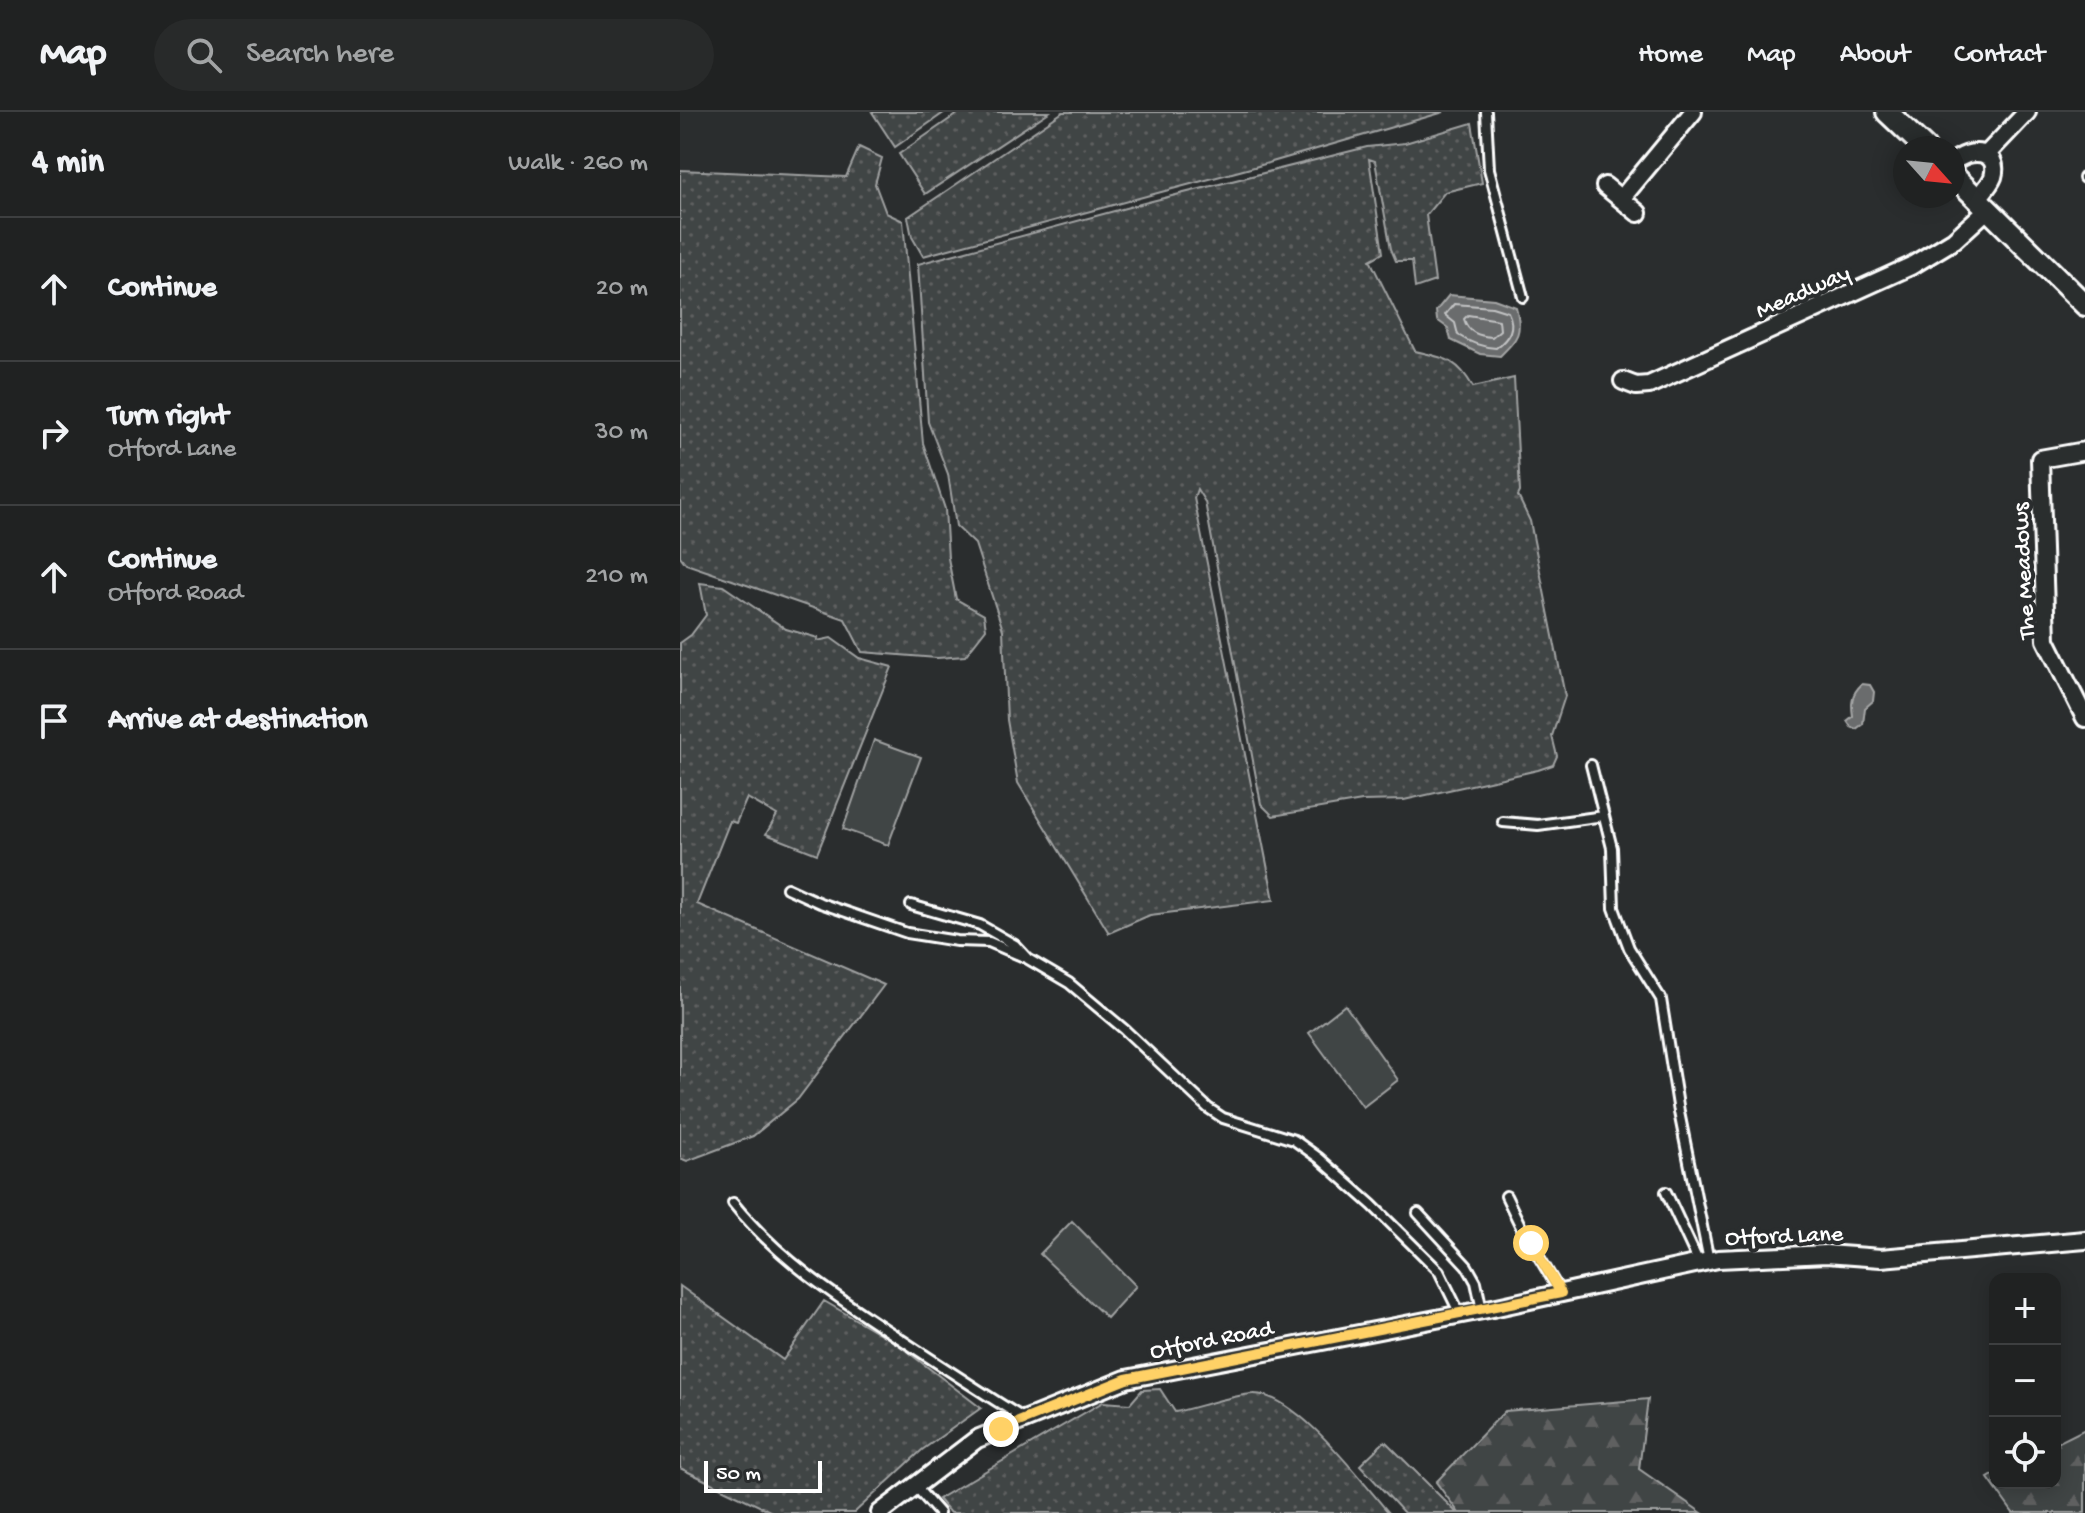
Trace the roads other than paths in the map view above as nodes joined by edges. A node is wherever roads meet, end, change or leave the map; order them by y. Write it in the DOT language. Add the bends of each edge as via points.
graph roads {
  1 [pos="1486,112"];
  2 [pos="1693,112"];
  3 [pos="1887,112"];
  4 [pos="2027,112"];
  5 [pos="1912,136"];
  6 [pos="1965,153"];
  7 [pos="1986,155"];
  8 [pos="1605,186"];
  9 [pos="1965,187"];
  10 [pos="1621,199"];
  11 [pos="1982,204"];
  12 [pos="1638,213"];
  13 [pos="2082,296"];
  14 [pos="1523,297"];
  15 [pos="1623,381"];
  16 [pos="2085,451"];
  17 [pos="2085,718"];
  18 [pos="1591,765"];
  19 [pos="1604,816"];
  20 [pos="1503,822"];
  21 [pos="787,888"];
  22 [pos="911,905"];
  23 [pos="1028,959"];
  24 [pos="1666,1192"];
  25 [pos="1506,1196"];
  26 [pos="733,1203"];
  27 [pos="1418,1213"];
  28 [pos="2085,1240"];
  29 [pos="1704,1262"];
  30 [pos="1561,1293"];
  31 [pos="1485,1309"];
  32 [pos="1460,1314"];
  33 [pos="1025,1420"];
  34 [pos="915,1486"];
  35 [pos="880,1513"];
  36 [pos="939,1513"];
  1 -- 14 [label="lane" via="1489,169"];
  2 -- 10 [label="street"];
  3 -- 5 [label="street"];
  4 -- 7 [label="street"];
  6 -- 7 [label="street"];
  7 -- 11 [label="street" via="1994,175"];
  8 -- 10 [label="street"];
  9 -- 11 [label="street"];
  10 -- 12 [label="street"];
  11 -- 13 [label="street"];
  11 -- 15 [label="street, Meadway" via="1941,249 1844,298 1649,385"];
  16 -- 17 [label="street, The Meadows" via="2040,459 2046,640"];
  18 -- 19 [label="lane"];
  19 -- 20 [label="lane" via="1538,825"];
  19 -- 29 [label="lane" via="1612,848 1614,908 1629,948 1661,999"];
  21 -- 23 [label="lane" via="907,933 989,942"];
  22 -- 23 [label="lane" via="980,925"];
  23 -- 32 [label="lane" via="1069,983 1208,1108 1223,1118 1294,1140 1319,1158 1439,1271"];
  24 -- 29 [label="lane"];
  25 -- 30 [label="lane"];
  26 -- 33 [label="lane" via="793,1265"];
  27 -- 31 [label="lane" via="1467,1266"];
  28 -- 29 [label="street, Otford Lane" via="1881,1258 1826,1254"];
  29 -- 30 [label="street, Otford Lane"];
  30 -- 31 [label="street, Otford Lane"];
  31 -- 32 [label="street, Otford Road"];
  32 -- 33 [label="street, Otford Road" via="1126,1379"];
  33 -- 34 [label="street, Otford Road" via="977,1439"];
  34 -- 35 [label="street, Otford Road"];
  34 -- 36 [label="lane"];
}
